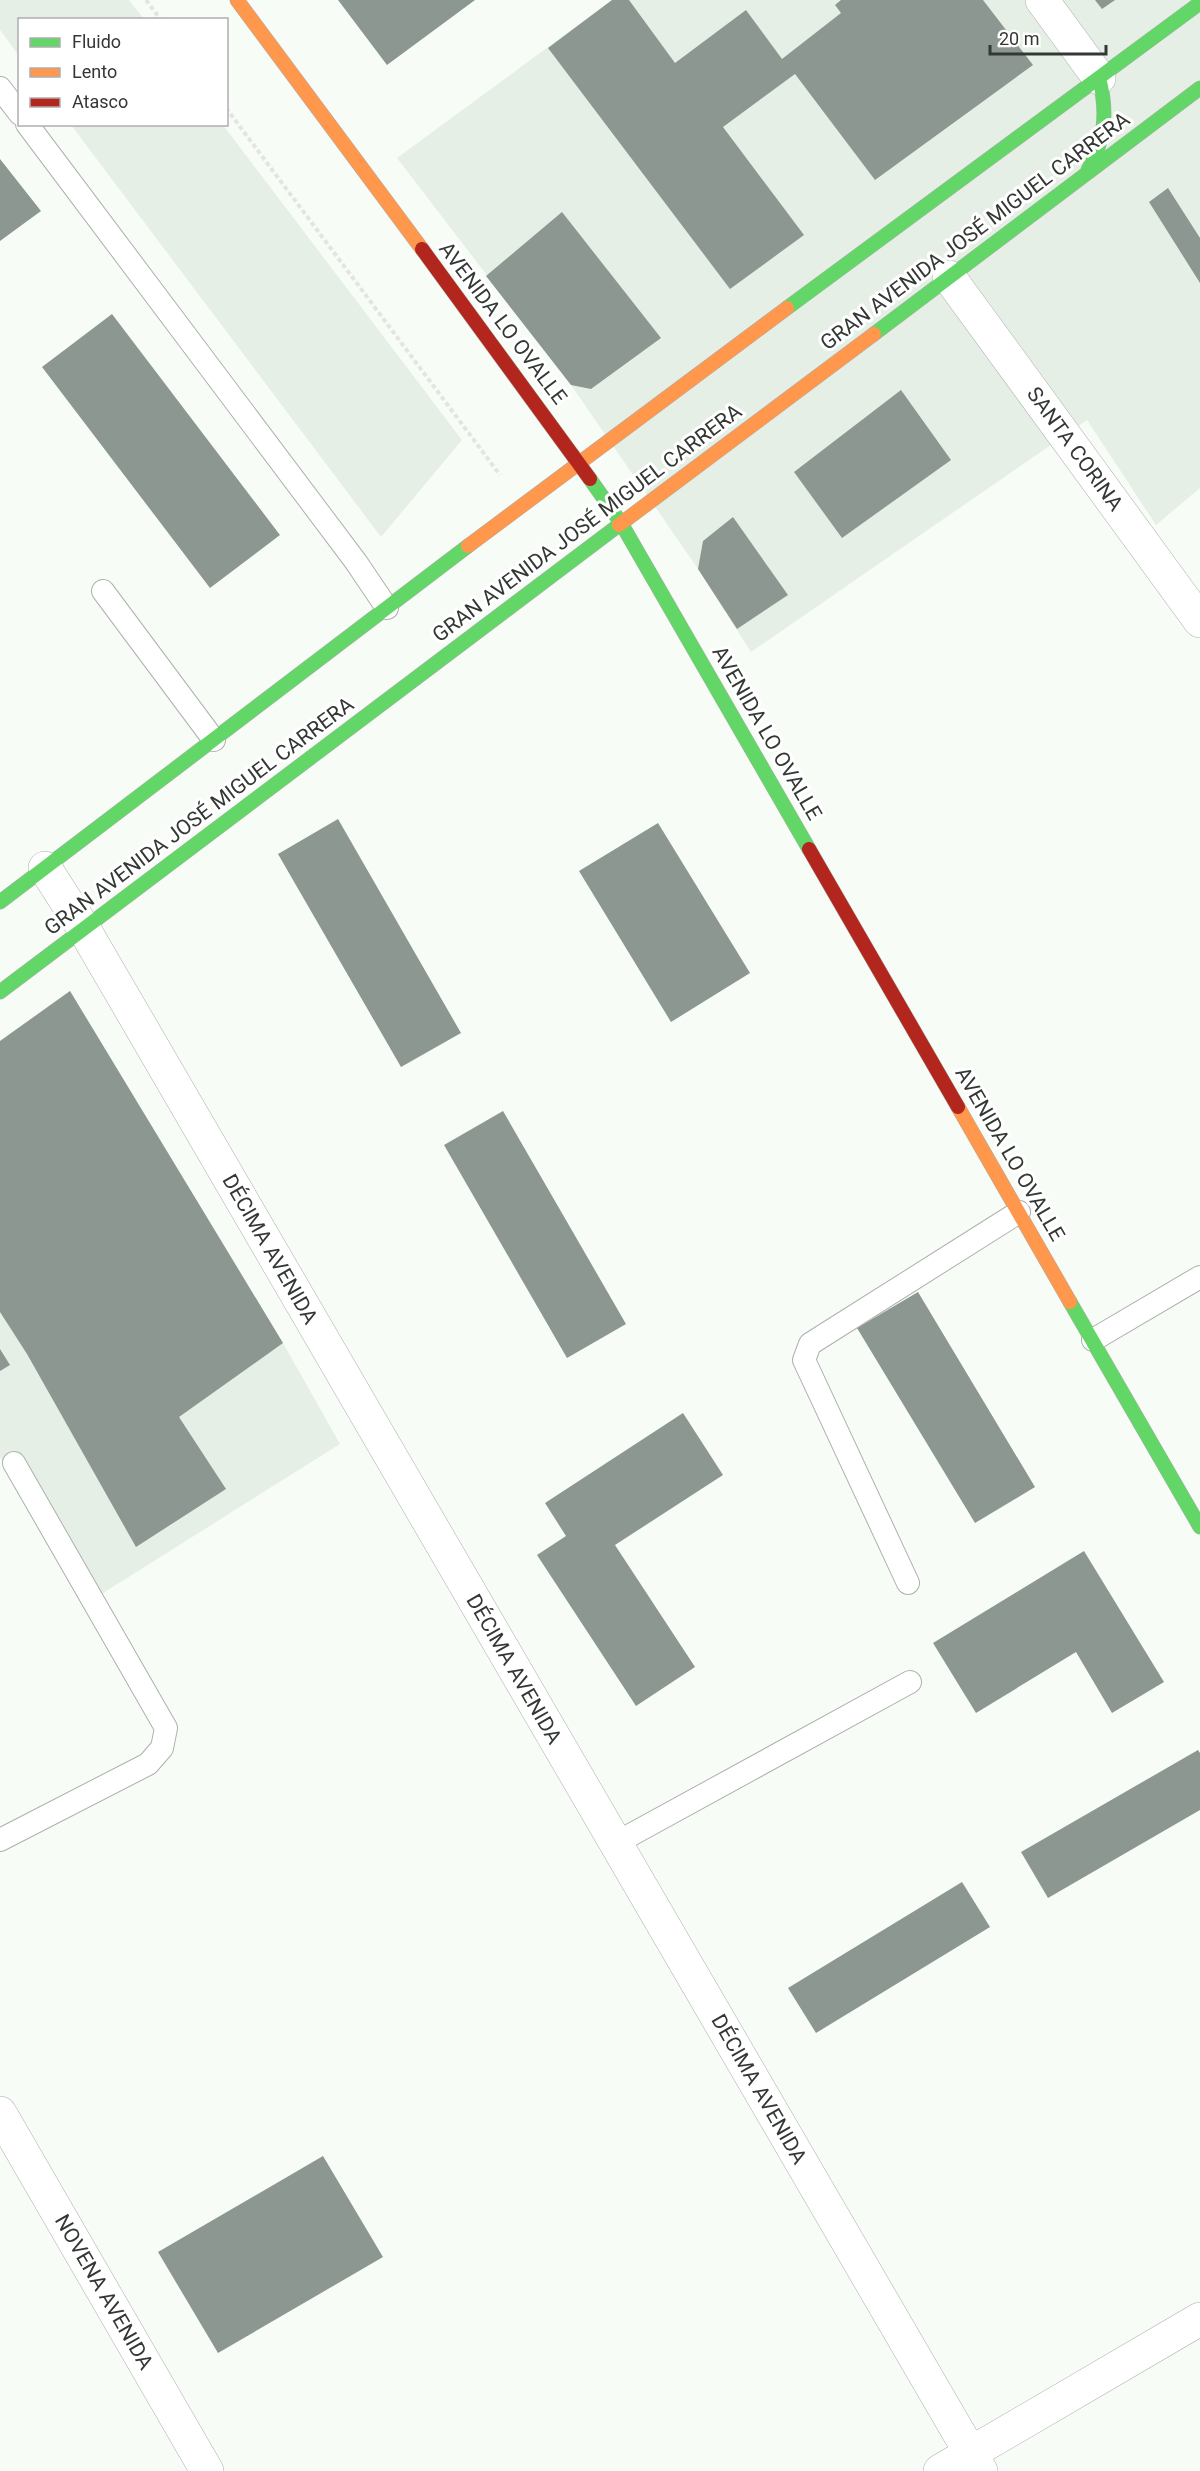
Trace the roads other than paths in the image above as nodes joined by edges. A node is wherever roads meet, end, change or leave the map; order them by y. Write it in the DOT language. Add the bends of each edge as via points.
graph roads {
  1 [pos="237,0"];
  2 [pos="1042,0"];
  3 [pos="1200,3"];
  4 [pos="1100,78"];
  5 [pos="0,88"];
  6 [pos="1200,88"];
  7 [pos="18,111"];
  8 [pos="29,126"];
  9 [pos="1086,174"];
  10 [pos="949,277"];
  11 [pos="579,462"];
  12 [pos="621,523"];
  13 [pos="103,591"];
  14 [pos="387,608"];
  15 [pos="1200,621"];
  16 [pos="214,740"];
  17 [pos="45,868"];
  18 [pos="0,902"];
  19 [pos="84,929"];
  20 [pos="0,992"];
  21 [pos="1019,1212"];
  22 [pos="1200,1277"];
  23 [pos="1093,1340"];
  24 [pos="14,1463"];
  25 [pos="1200,1527"];
  26 [pos="908,1583"];
  27 [pos="909,1682"];
  28 [pos="0,1840"];
  29 [pos="616,1843"];
  30 [pos="0,2113"];
  31 [pos="1200,2319"];
  32 [pos="976,2462"];
  33 [pos="195,2467"];
  34 [pos="940,2471"];
  1 -- 11 [label="main road, AVENIDA LO OVALLE"];
  2 -- 4 [label="street"];
  3 -- 4 [label="main road"];
  4 -- 9 [label="main road" via="1105,134"];
  4 -- 11 [label="main road"];
  5 -- 7 [label="lane"];
  6 -- 9 [label="main road, GRAN AVENIDA JOSÉ MIGUEL CARRERA"];
  8 -- 14 [label="lane"];
  9 -- 10 [label="main road, GRAN AVENIDA JOSÉ MIGUEL CARRERA"];
  10 -- 12 [label="main road, GRAN AVENIDA JOSÉ MIGUEL CARRERA"];
  10 -- 15 [label="street, SANTA CORINA"];
  11 -- 12 [label="main road, AVENIDA LO OVALLE"];
  11 -- 14 [label="main road"];
  12 -- 19 [label="main road, GRAN AVENIDA JOSÉ MIGUEL CARRERA"];
  12 -- 21 [label="main road, AVENIDA LO OVALLE"];
  13 -- 16 [label="lane"];
  14 -- 16 [label="main road"];
  16 -- 17 [label="main road"];
  17 -- 18 [label="main road"];
  17 -- 19 [label="street, DÉCIMA AVENIDA"];
  19 -- 20 [label="main road, GRAN AVENIDA JOSÉ MIGUEL CARRERA"];
  19 -- 29 [label="street, DÉCIMA AVENIDA"];
  21 -- 23 [label="main road, AVENIDA LO OVALLE"];
  21 -- 26 [label="lane" via="810,1344 804,1360"];
  22 -- 23 [label="lane"];
  23 -- 25 [label="main road, AVENIDA LO OVALLE"];
  24 -- 28 [label="lane" via="166,1728 162,1748 148,1764"];
  27 -- 29 [label="lane"];
  29 -- 32 [label="street, DÉCIMA AVENIDA"];
  30 -- 33 [label="street, NOVENA AVENIDA"];
  31 -- 32 [label="street"];
  32 -- 34 [label="street"];
}
